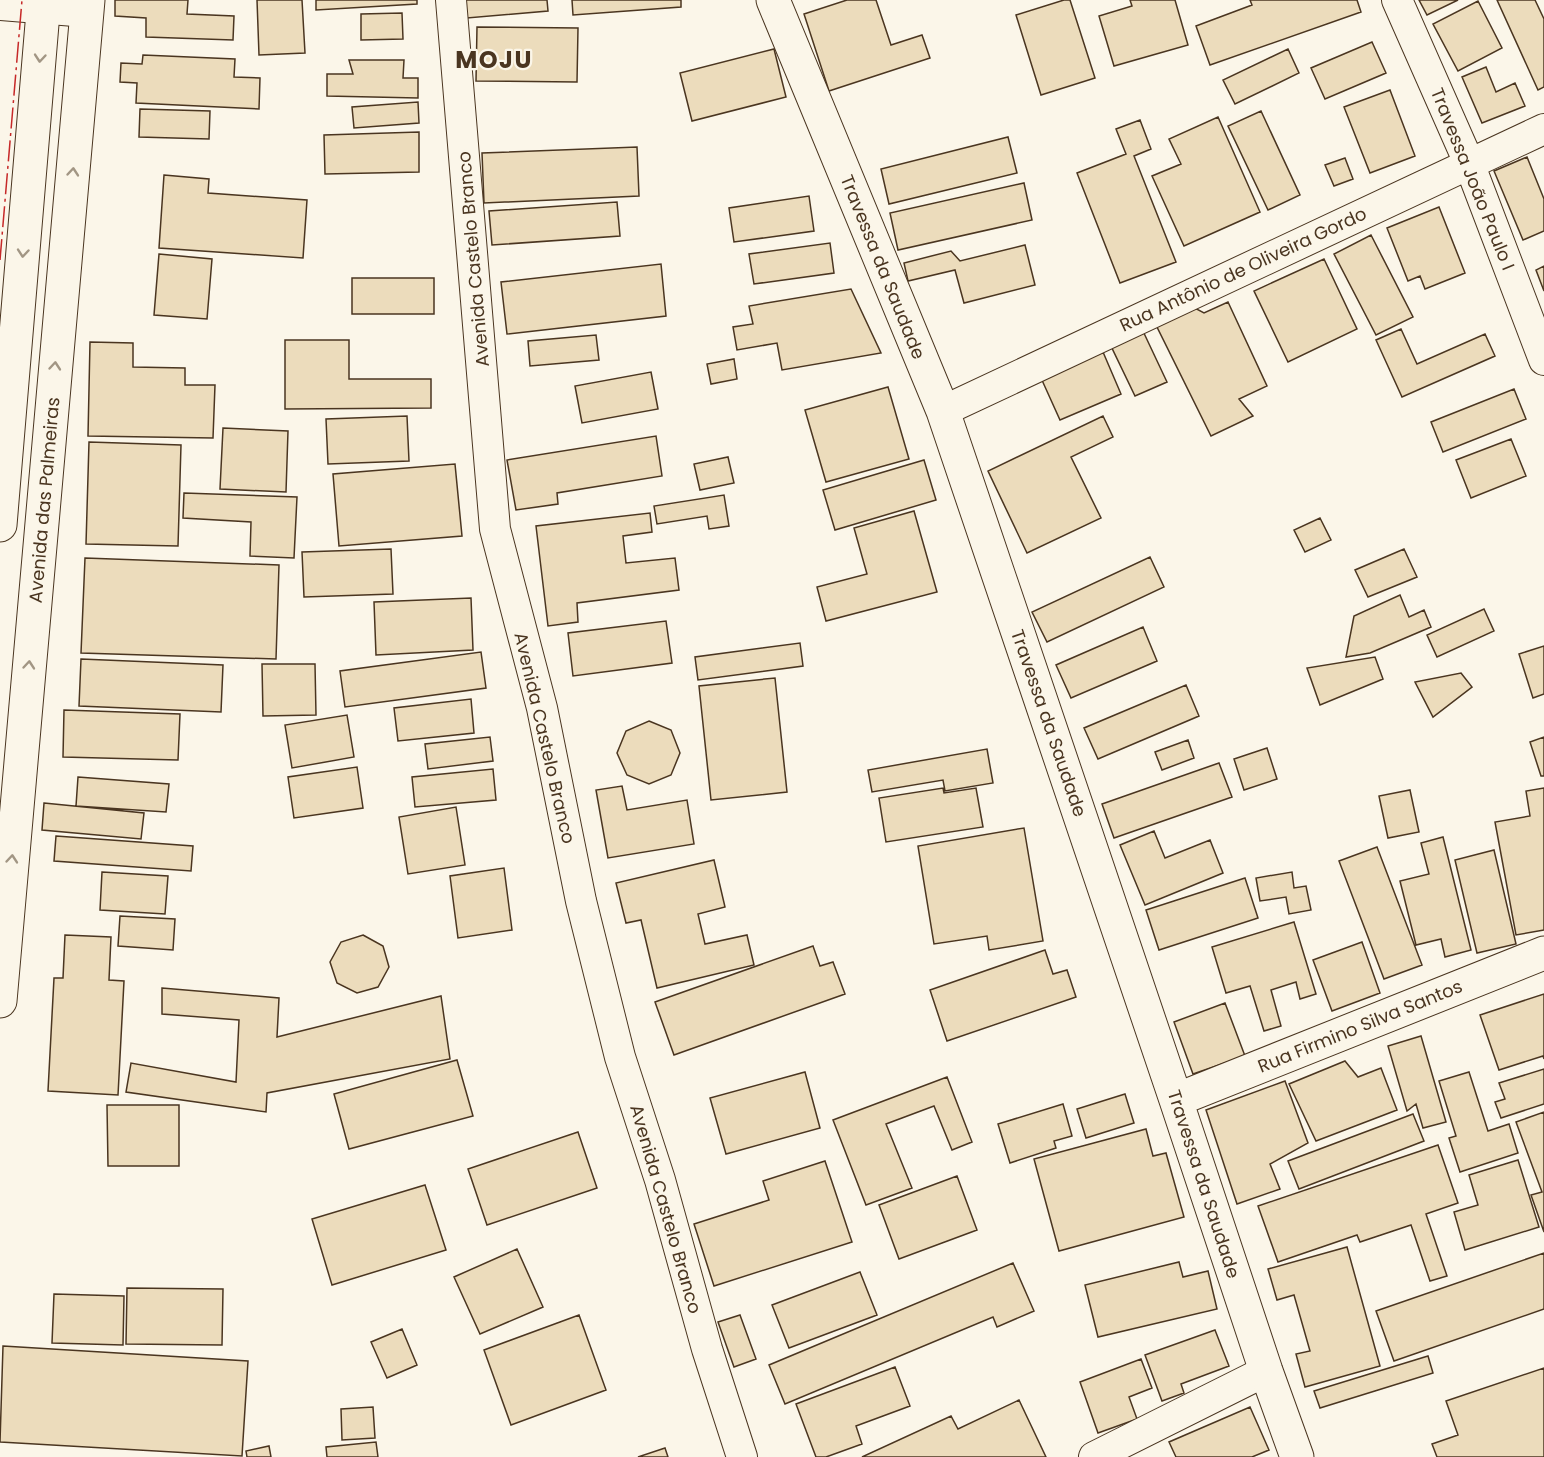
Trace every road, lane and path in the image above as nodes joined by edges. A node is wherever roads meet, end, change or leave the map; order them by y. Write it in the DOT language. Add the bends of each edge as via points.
graph roads {
  1 [pos="451,0"];
  2 [pos="772,0"];
  3 [pos="1397,0"];
  4 [pos="44,4"];
  5 [pos="0,5"];
  6 [pos="88,6"];
  7 [pos="1544,129"];
  8 [pos="1468,163"];
  9 [pos="1544,360"];
  10 [pos="943,411"];
  11 [pos="0,525"];
  12 [pos="5,891"];
  13 [pos="1544,953"];
  14 [pos="0,1001"];
  15 [pos="1176,1100"];
  16 [pos="1266,1371"];
  17 [pos="742,1457"];
  18 [pos="1094,1457"];
  19 [pos="1298,1457"];
  1 -- 17 [label="street, Avenida Castelo Branco" via="495,529 542,708 581,901 620,1057"];
  2 -- 10 [label="street, Travessa da Saudade"];
  3 -- 8 [label="street, Travessa João Paulo I"];
  4 -- 5 [label="street"];
  4 -- 6 [label="street"];
  4 -- 11 [label="street, one-way"];
  12 -- 6 [label="street, Avenida das Palmeiras, one-way"];
  7 -- 8 [label="street, Rua Antônio de Oliveira Gordo"];
  8 -- 9 [label="street, Travessa João Paulo I"];
  8 -- 10 [label="street, Rua Antônio de Oliveira Gordo"];
  10 -- 15 [label="street, Travessa da Saudade"];
  12 -- 14 [label="street, Avenida das Palmeiras"];
  13 -- 15 [label="street, Rua Firmino Silva Santos"];
  15 -- 16 [label="street, Travessa da Saudade"];
  16 -- 18 [label="street"];
  16 -- 19 [label="street, Travessa da Saudade"];
}
